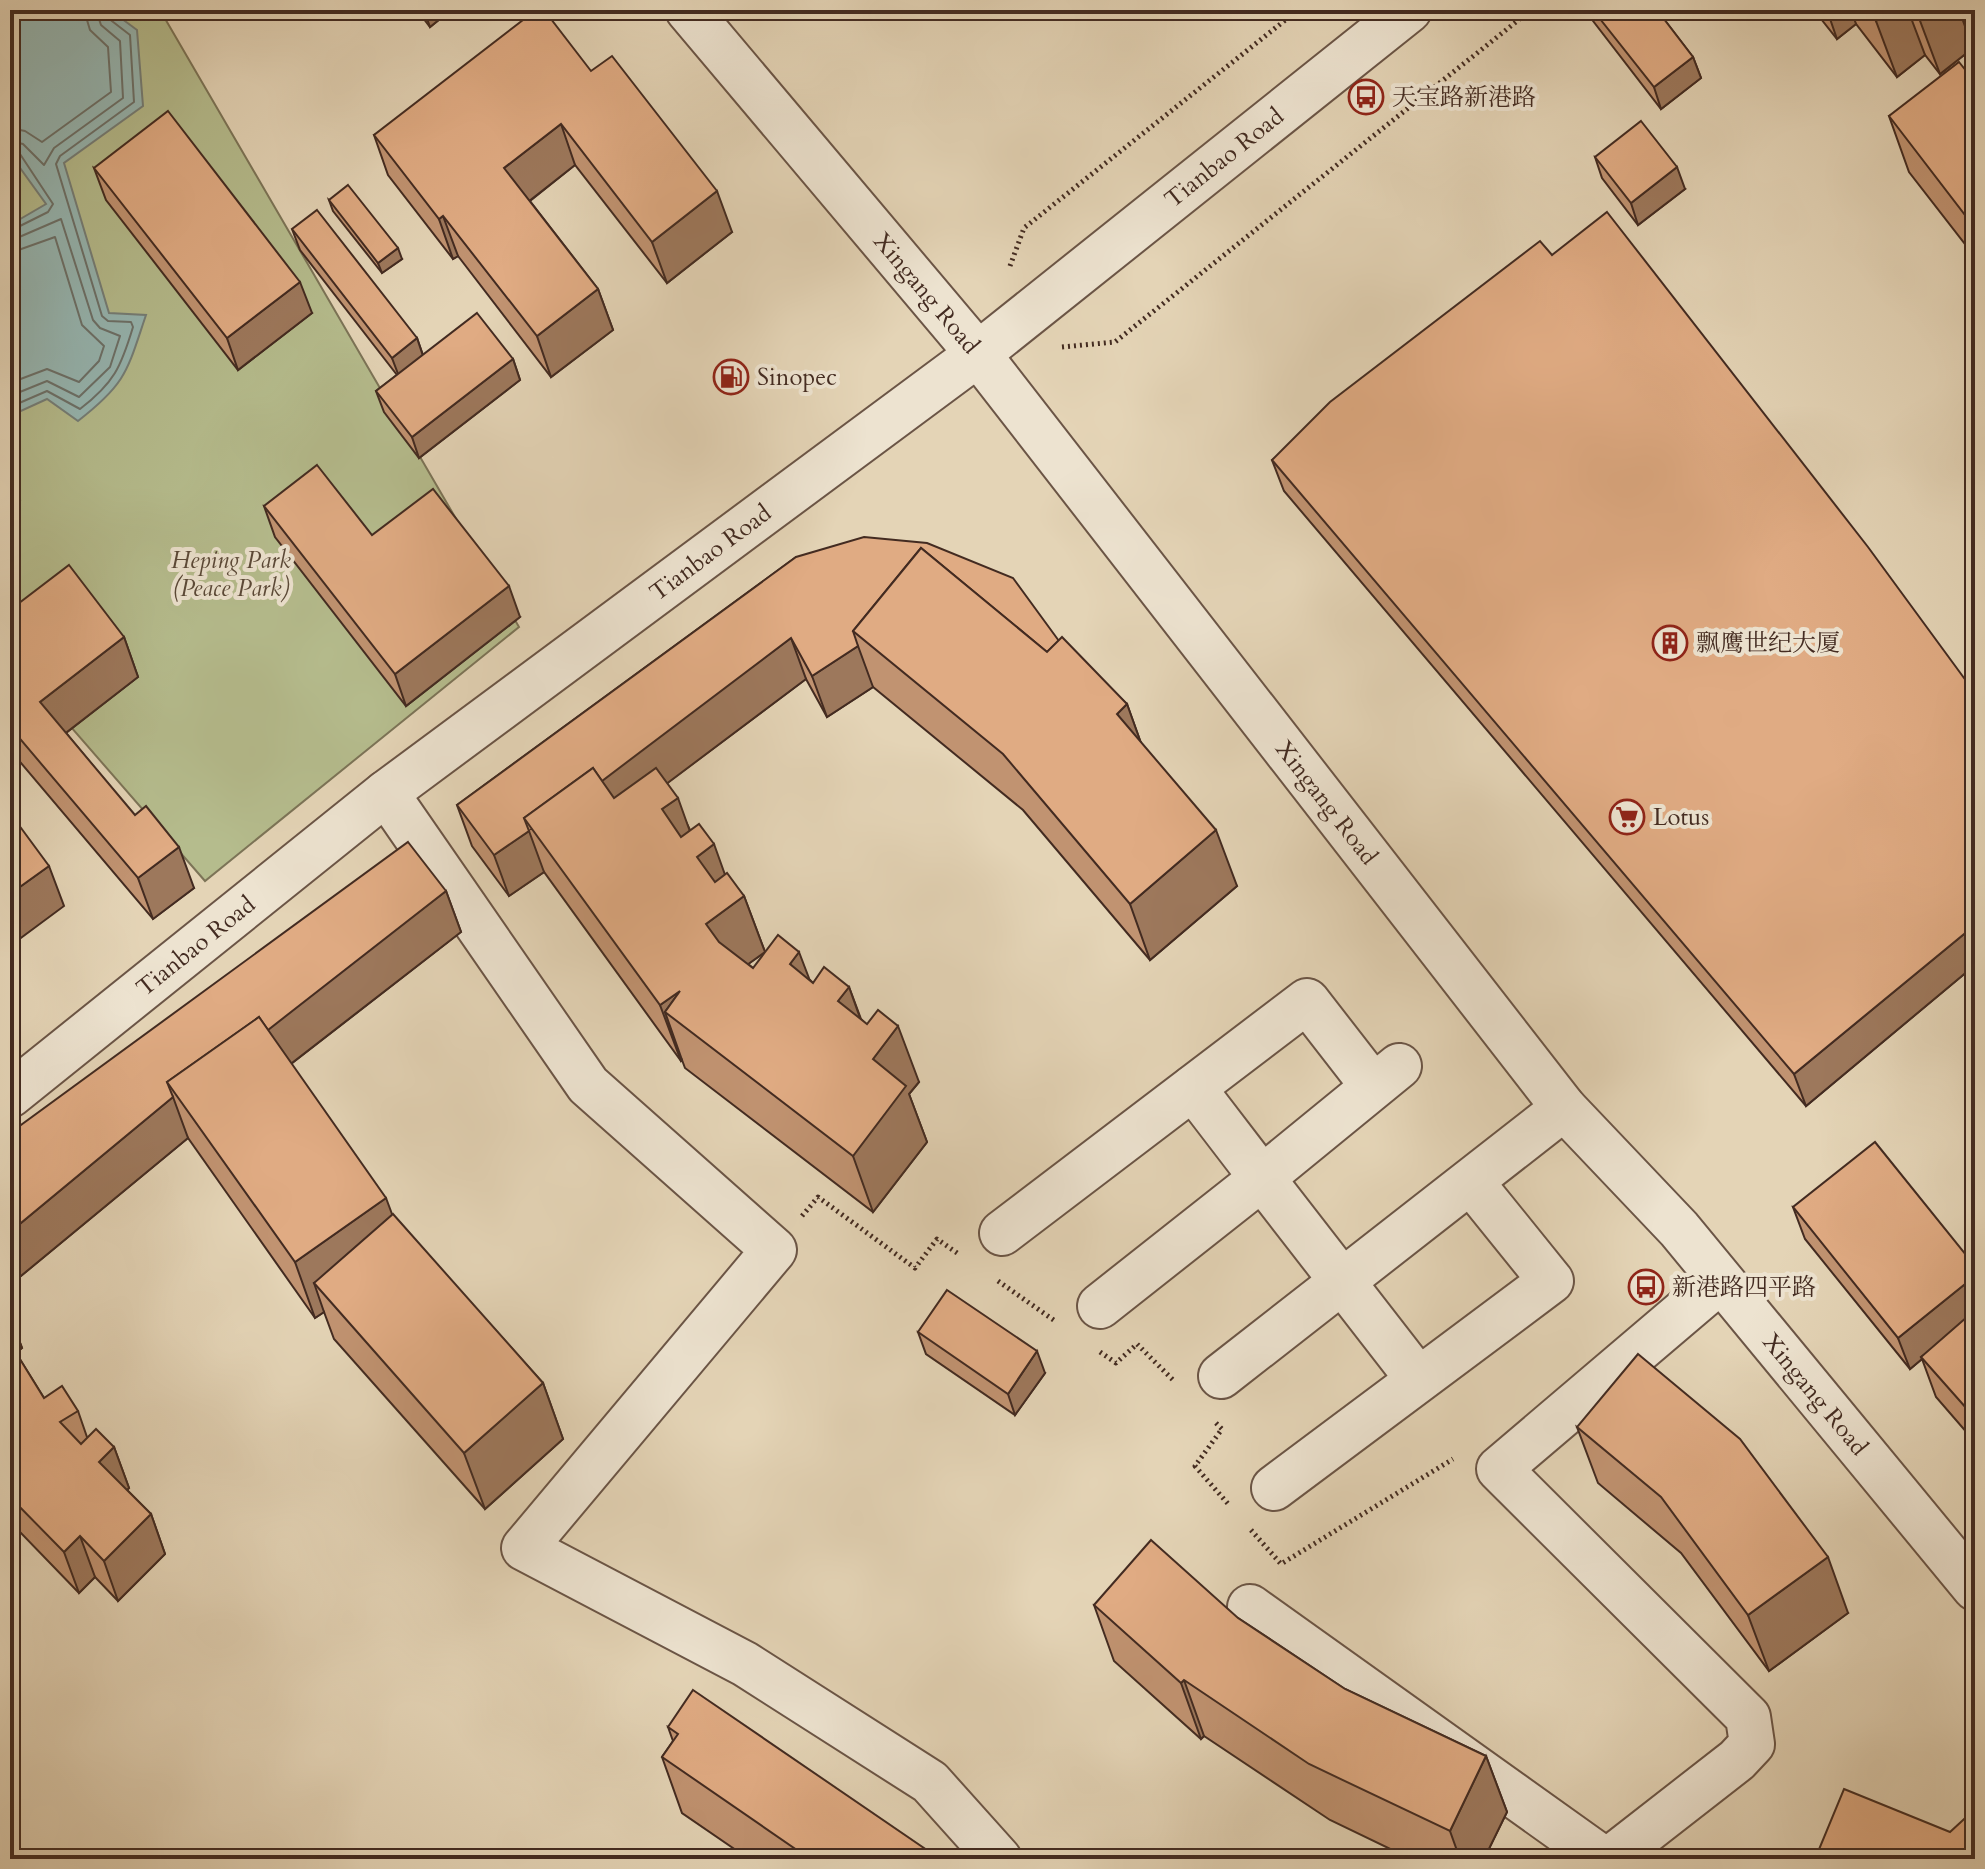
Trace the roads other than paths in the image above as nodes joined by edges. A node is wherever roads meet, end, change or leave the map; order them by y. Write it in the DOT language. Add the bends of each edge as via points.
graph roads {
  1 [pos="688,10"];
  2 [pos="1409,10"];
  3 [pos="978,354"];
  4 [pos="386,793"];
  5 [pos="1193,1088"];
  6 [pos="10,1095"];
  7 [pos="1564,1108"];
  8 [pos="1262,1178"];
  9 [pos="1471,1182"];
  10 [pos="1002,1233"];
  11 [pos="1345,1281"];
  12 [pos="1720,1281"];
  13 [pos="1085,1326"];
  14 [pos="1221,1376"];
  15 [pos="1418,1379"];
  16 [pos="1274,1488"];
  17 [pos="1975,1588"];
  18 [pos="1250,1607"];
  19 [pos="999,1859"];
  20 [pos="1603,1859"];
  21 [pos="1610,1859"];
  1 -- 3 [label="street, Xingang Road"];
  2 -- 3 [label="street, Tianbao Road"];
  3 -- 4 [label="street, Tianbao Road"];
  3 -- 7 [label="street, Xingang Road"];
  4 -- 6 [label="street, Tianbao Road"];
  4 -- 19 [label="street" via="588,1085 774,1250 524,1548 745,1664 930,1782"];
  5 -- 8 [label="street"];
  5 -- 8 [label="street" via="1307,1001 1386,1076"];
  5 -- 10 [label="street"];
  7 -- 9 [label="street"];
  7 -- 12 [label="street, Xingang Road" via="1679,1229"];
  8 -- 11 [label="street"];
  8 -- 13 [label="street"];
  9 -- 11 [label="street"];
  9 -- 15 [label="street" via="1551,1281"];
  11 -- 14 [label="street"];
  11 -- 15 [label="street"];
  12 -- 17 [label="street, Xingang Road"];
  12 -- 21 [label="street" via="1499,1469 1748,1717 1752,1744 1737,1760"];
  15 -- 16 [label="street"];
  18 -- 20 [label="street"];
}
